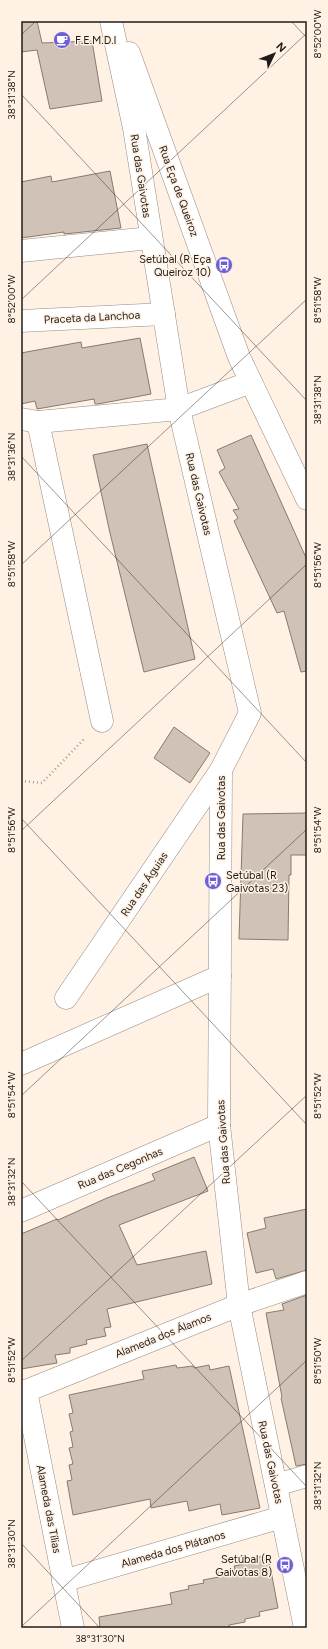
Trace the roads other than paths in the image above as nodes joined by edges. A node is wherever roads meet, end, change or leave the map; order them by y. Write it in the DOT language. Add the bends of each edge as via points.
graph roads {
  1 [pos="111,21"];
  2 [pos="118,21"];
  3 [pos="152,238"];
  4 [pos="21,251"];
  5 [pos="164,314"];
  6 [pos="21,321"];
  7 [pos="251,382"];
  8 [pos="179,409"];
  9 [pos="30,421"];
  10 [pos="307,500"];
  11 [pos="102,721"];
  12 [pos="221,770"];
  13 [pos="220,976"];
  14 [pos="66,998"];
  15 [pos="21,1064"];
  16 [pos="219,1125"];
  17 [pos="21,1211"];
  18 [pos="307,1282"];
  19 [pos="239,1305"];
  20 [pos="23,1392"];
  21 [pos="307,1476"];
  22 [pos="276,1485"];
  23 [pos="282,1517"];
  24 [pos="63,1581"];
  25 [pos="68,1627"];
  26 [pos="305,1628"];
  1 -- 3 [label="street, Rua das Gaivotas" via="134,128"];
  2 -- 7 [label="street, Rua Eça de Queiroz" via="239,357"];
  3 -- 4 [label="street"];
  3 -- 5 [label="street, Rua das Gaivotas"];
  5 -- 6 [label="street, Praceta da Lanchoa"];
  5 -- 8 [label="street, Rua das Gaivotas"];
  7 -- 8 [label="street"];
  7 -- 10 [label="street, Rua Eça de Queiroz"];
  8 -- 9 [label="street"];
  8 -- 12 [label="street, Rua das Gaivotas" via="250,713"];
  9 -- 11 [label="street"];
  12 -- 13 [label="street, Rua das Gaivotas"];
  12 -- 14 [label="street, Rua das Águias"];
  13 -- 15 [label="street"];
  13 -- 16 [label="street, Rua das Gaivotas"];
  16 -- 17 [label="street, Rua das Cegonhas"];
  16 -- 19 [label="street, Rua das Gaivotas"];
  18 -- 19 [label="street, Alameda dos Álamos"];
  19 -- 20 [label="street, Alameda dos Álamos"];
  19 -- 22 [label="street, Rua das Gaivotas"];
  20 -- 24 [label="street, Alameda das Tílias"];
  21 -- 22 [label="street"];
  22 -- 23 [label="street, Rua das Gaivotas"];
  23 -- 24 [label="street, Alameda dos Plátanos"];
  23 -- 26 [label="street, Rua das Gaivotas"];
  24 -- 25 [label="street, Alameda das Tílias"];
}
